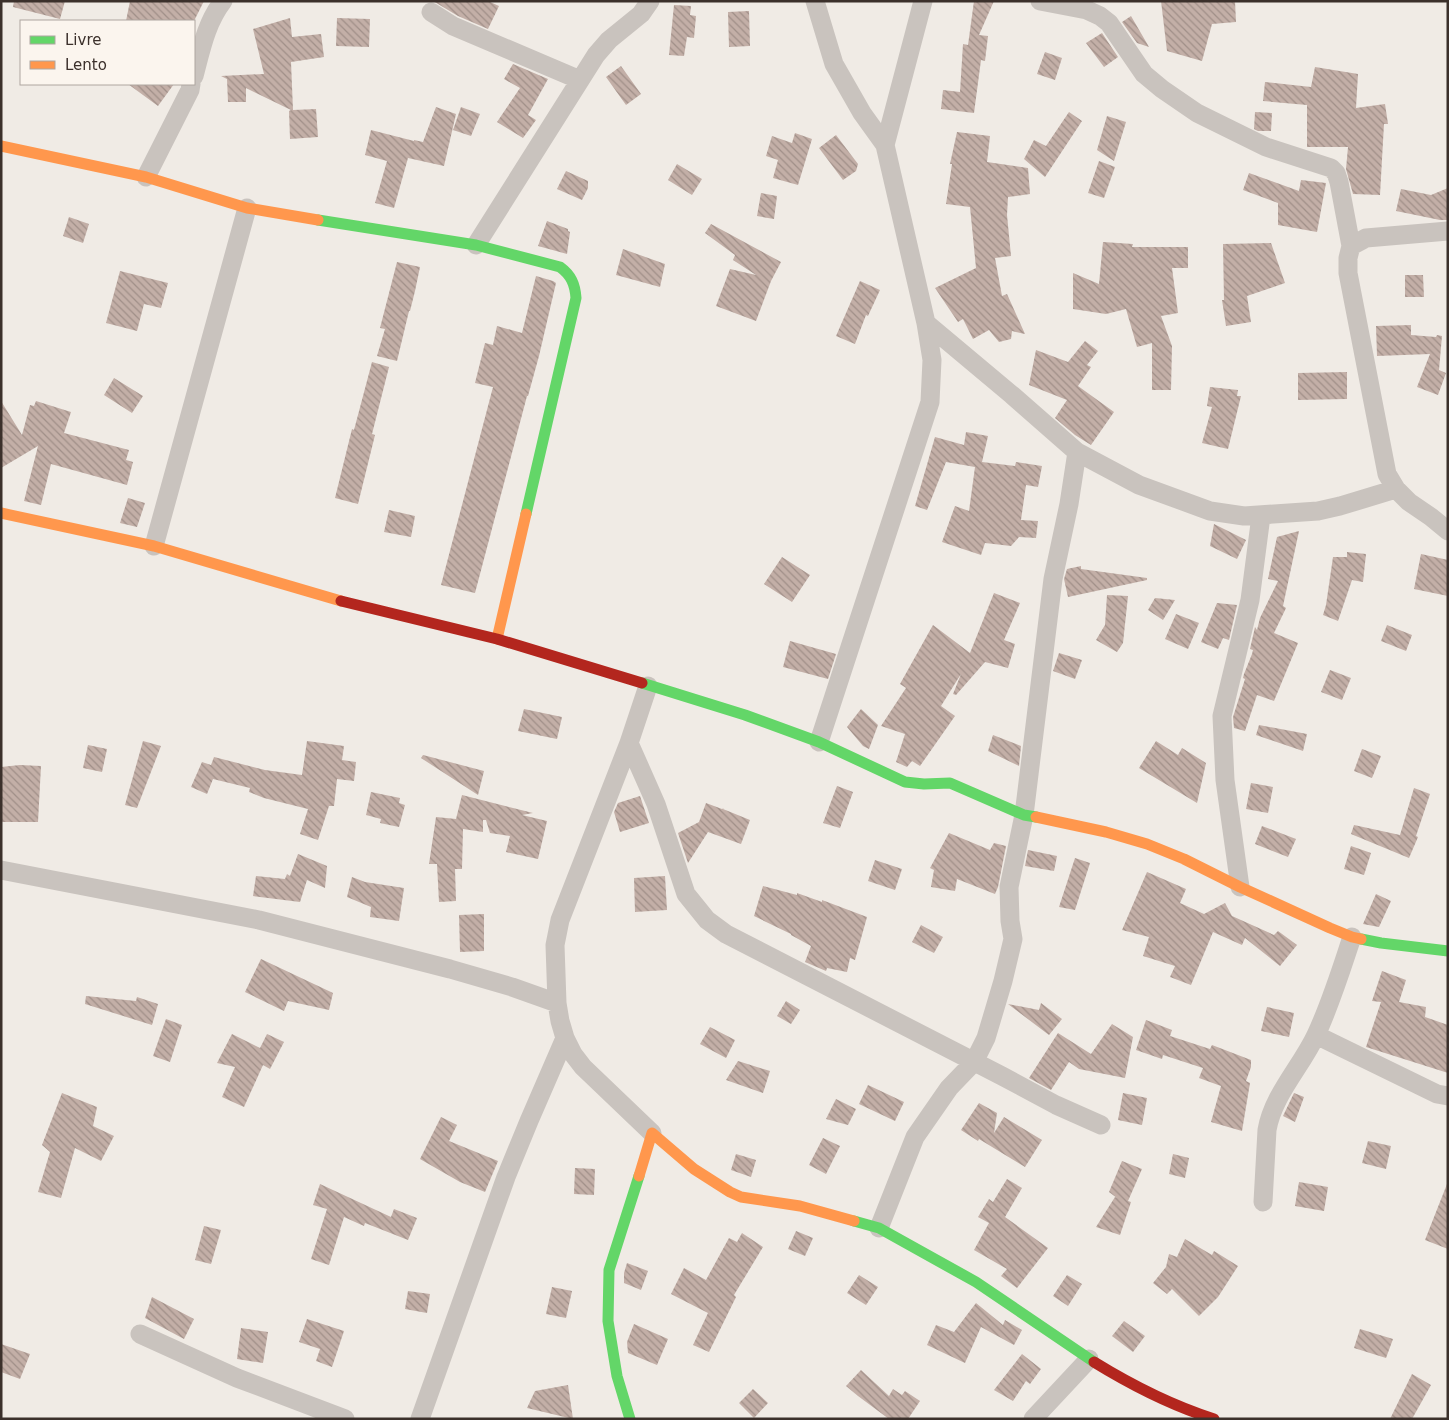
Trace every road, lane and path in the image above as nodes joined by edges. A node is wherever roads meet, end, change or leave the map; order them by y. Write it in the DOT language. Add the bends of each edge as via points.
graph roads {
  1 [pos="223,1"];
  2 [pos="650,1"];
  3 [pos="815,1"];
  4 [pos="923,1"];
  5 [pos="1040,1"];
  6 [pos="431,12"];
  7 [pos="195,72"];
  8 [pos="580,80"];
  9 [pos="192,85"];
  10 [pos="1,146"];
  11 [pos="885,146"];
  12 [pos="146,177"];
  13 [pos="247,208"];
  14 [pos="1448,231"];
  15 [pos="476,245"];
  16 [pos="1351,246"];
  17 [pos="926,323"];
  18 [pos="1078,452"];
  19 [pos="1396,489"];
  20 [pos="1,513"];
  21 [pos="1260,516"];
  22 [pos="1448,531"];
  23 [pos="154,546"];
  24 [pos="497,639"];
  25 [pos="648,686"];
  26 [pos="819,742"];
  27 [pos="629,743"];
  28 [pos="1024,815"];
  29 [pos="1,870"];
  30 [pos="1240,887"];
  31 [pos="1352,937"];
  32 [pos="1448,951"];
  33 [pos="557,1002"];
  34 [pos="1316,1035"];
  35 [pos="565,1038"];
  36 [pos="974,1062"];
  37 [pos="1448,1096"];
  38 [pos="1101,1125"];
  39 [pos="652,1133"];
  40 [pos="1263,1202"];
  41 [pos="879,1228"];
  42 [pos="140,1334"];
  43 [pos="1089,1359"];
  44 [pos="345,1419"];
  45 [pos="420,1419"];
  46 [pos="630,1419"];
  47 [pos="1033,1419"];
  48 [pos="1214,1419"];
  1 -- 7 [label="street" via="208,27"];
  2 -- 8 [label="street" via="641,14 602,47"];
  3 -- 11 [label="street" via="834,64 862,114"];
  4 -- 11 [label="street"];
  5 -- 16 [label="street" via="1087,10 1100,16 1109,23 1144,74 1197,113 1266,147 1331,168 1336,173"];
  6 -- 8 [label="street" via="453,26"];
  8 -- 15 [label="street"];
  9 -- 12 [label="street"];
  10 -- 12 [label="street"];
  11 -- 17 [label="street"];
  12 -- 13 [label="street"];
  13 -- 15 [label="street"];
  13 -- 23 [label="street"];
  14 -- 16 [label="street" via="1366,238"];
  15 -- 24 [label="street" via="560,267 568,272 576,288"];
  16 -- 19 [label="street" via="1348,274 1387,474"];
  17 -- 18 [label="street"];
  17 -- 26 [label="street" via="932,360 930,402"];
  18 -- 21 [label="street" via="1139,485 1210,511"];
  18 -- 28 [label="street" via="1053,578"];
  19 -- 21 [label="street" via="1340,506"];
  19 -- 22 [label="street"];
  20 -- 23 [label="street"];
  21 -- 30 [label="street" via="1250,600 1222,716 1225,780"];
  23 -- 24 [label="street" via="357,606"];
  24 -- 25 [label="street"];
  25 -- 26 [label="street" via="745,715"];
  25 -- 27 [label="street"];
  26 -- 28 [label="street" via="905,782 950,783"];
  27 -- 33 [label="street" via="560,920 556,945"];
  27 -- 36 [label="street" via="656,804 686,894 707,920 726,934"];
  28 -- 30 [label="street" via="1147,844"];
  28 -- 36 [label="street" via="1009,887 1012,939 986,1038"];
  29 -- 33 [label="street" via="259,920 450,969"];
  30 -- 31 [label="street"];
  31 -- 32 [label="street"];
  31 -- 34 [label="street"];
  33 -- 35 [label="street"];
  34 -- 37 [label="street" via="1437,1094"];
  34 -- 40 [label="street" via="1268,1122"];
  35 -- 39 [label="street" via="583,1067"];
  35 -- 45 [label="street" via="506,1177"];
  36 -- 38 [label="street"];
  36 -- 41 [label="street" via="949,1088 915,1137"];
  39 -- 41 [label="street" via="732,1194 800,1206"];
  39 -- 46 [label="street" via="609,1270 608,1322 617,1376"];
  41 -- 43 [label="street" via="976,1282"];
  42 -- 44 [label="street" via="238,1378"];
  43 -- 47 [label="street"];
  43 -- 48 [label="street" via="1130,1384"];
}
